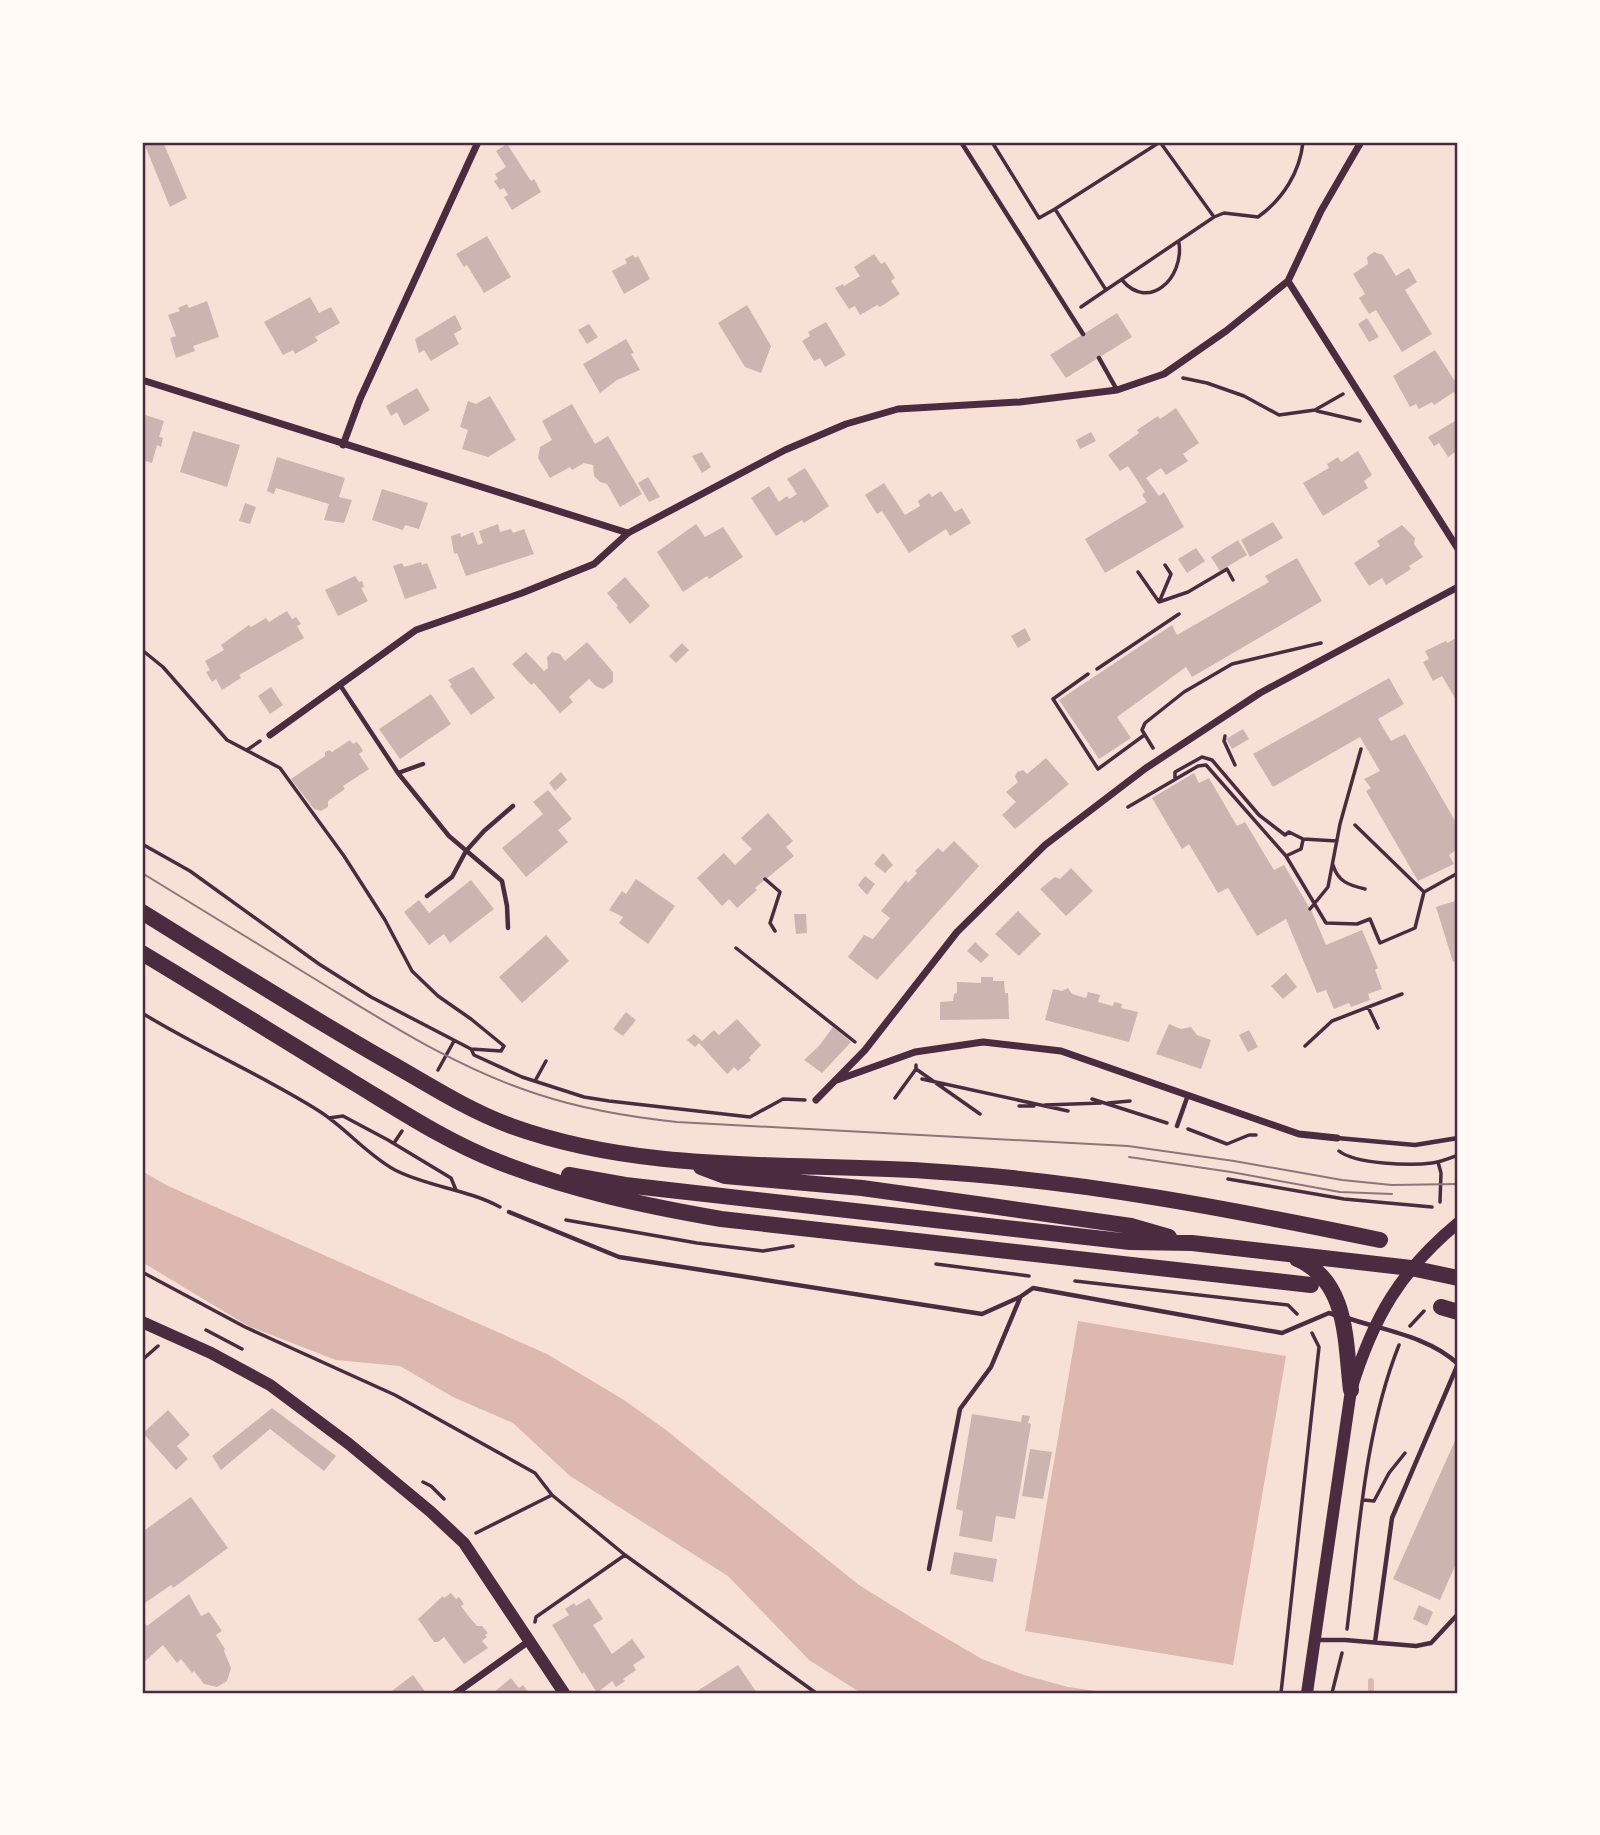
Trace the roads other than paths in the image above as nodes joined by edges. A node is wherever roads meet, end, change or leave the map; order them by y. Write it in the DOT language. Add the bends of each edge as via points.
graph roads {
  1 [pos="478,142"];
  2 [pos="961,142"];
  3 [pos="1361,142"];
  4 [pos="1289,281"];
  5 [pos="1083,334"];
  6 [pos="1098,358"];
  7 [pos="142,380"];
  8 [pos="1117,390"];
  9 [pos="343,445"];
  10 [pos="628,533"];
  11 [pos="1458,549"];
  12 [pos="1458,587"];
  13 [pos="340,685"];
  14 [pos="270,735"];
  15 [pos="423,764"];
  16 [pos="398,773"];
  17 [pos="513,806"];
  18 [pos="466,851"];
  19 [pos="427,895"];
  20 [pos="142,912"];
  21 [pos="508,928"];
  22 [pos="142,953"];
  23 [pos="834,1082"];
  24 [pos="1188,1095"];
  25 [pos="816,1100"];
  26 [pos="1177,1126"];
  27 [pos="1337,1138"];
  28 [pos="1458,1138"];
  29 [pos="687,1162"];
  30 [pos="501,1163"];
  31 [pos="509,1212"];
  32 [pos="1458,1223"];
  33 [pos="1380,1240"];
  34 [pos="1192,1243"];
  35 [pos="1289,1255"];
  36 [pos="1411,1268"];
  37 [pos="1458,1278"];
  38 [pos="1311,1285"];
  39 [pos="1020,1297"];
  40 [pos="1435,1307"];
  41 [pos="1458,1312"];
  42 [pos="142,1322"];
  43 [pos="1458,1364"];
  44 [pos="1351,1390"];
  45 [pos="929,1569"];
  46 [pos="1458,1614"];
  47 [pos="1315,1640"];
  48 [pos="529,1641"];
  49 [pos="1375,1642"];
  50 [pos="1307,1692"];
  51 [pos="456,1693"];
  52 [pos="564,1693"];
  1 -- 9 [label="street" via="364,388"];
  2 -- 5 [label="lane"];
  3 -- 4 [label="street" via="1321,211"];
  4 -- 8 [label="street" via="1164,374"];
  4 -- 11 [label="street"];
  6 -- 8 [label="lane"];
  7 -- 9 [label="street"];
  8 -- 10 [label="street" via="1020,402 898,409 872,416 785,450"];
  9 -- 10 [label="street"];
  10 -- 13 [label="street" via="594,564 416,630"];
  12 -- 23 [label="street" via="1260,693 1146,768 1045,845 957,932 865,1050"];
  13 -- 14 [label="street"];
  13 -- 16 [label="lane"];
  15 -- 16 [label="lane"];
  16 -- 18 [label="lane"];
  17 -- 18 [label="lane"];
  18 -- 19 [label="lane" via="452,877"];
  18 -- 21 [label="lane" via="502,881"];
  20 -- 29 [label="highway" via="324,1025 468,1107 570,1144"];
  22 -- 30 [label="highway" via="400,1111"];
  23 -- 24 [label="street" via="915,1052 984,1042 1061,1051"];
  23 -- 25 [label="street"];
  24 -- 26 [label="lane"];
  24 -- 27 [label="street" via="1299,1134"];
  27 -- 28 [label="lane" via="1415,1145"];
  29 -- 33 [label="highway" via="927,1171 1032,1180 1140,1193"];
  29 -- 34 [label="highway" via="725,1176 862,1188 1131,1226"];
  30 -- 34 [label="highway" via="625,1185 1130,1242"];
  30 -- 38 [label="highway" via="646,1206 720,1219"];
  31 -- 39 [label="lane" via="620,1257 982,1314"];
  32 -- 36 [label="street"];
  34 -- 35 [label="highway"];
  35 -- 36 [label="highway"];
  35 -- 44 [label="highway" via="1318,1272 1336,1299 1346,1334"];
  36 -- 37 [label="highway"];
  36 -- 44 [label="street" via="1376,1322"];
  39 -- 43 [label="lane" via="1033,1288 1282,1333 1329,1313 1434,1347"];
  39 -- 45 [label="lane" via="991,1367 960,1409"];
  40 -- 41 [label="highway"];
  42 -- 48 [label="street" via="270,1385 349,1444 464,1543"];
  43 -- 49 [label="lane" via="1392,1518"];
  44 -- 47 [label="street"];
  46 -- 49 [label="lane" via="1431,1643"];
  47 -- 49 [label="lane"];
  47 -- 50 [label="street"];
  48 -- 51 [label="street"];
  48 -- 52 [label="street"];
}
